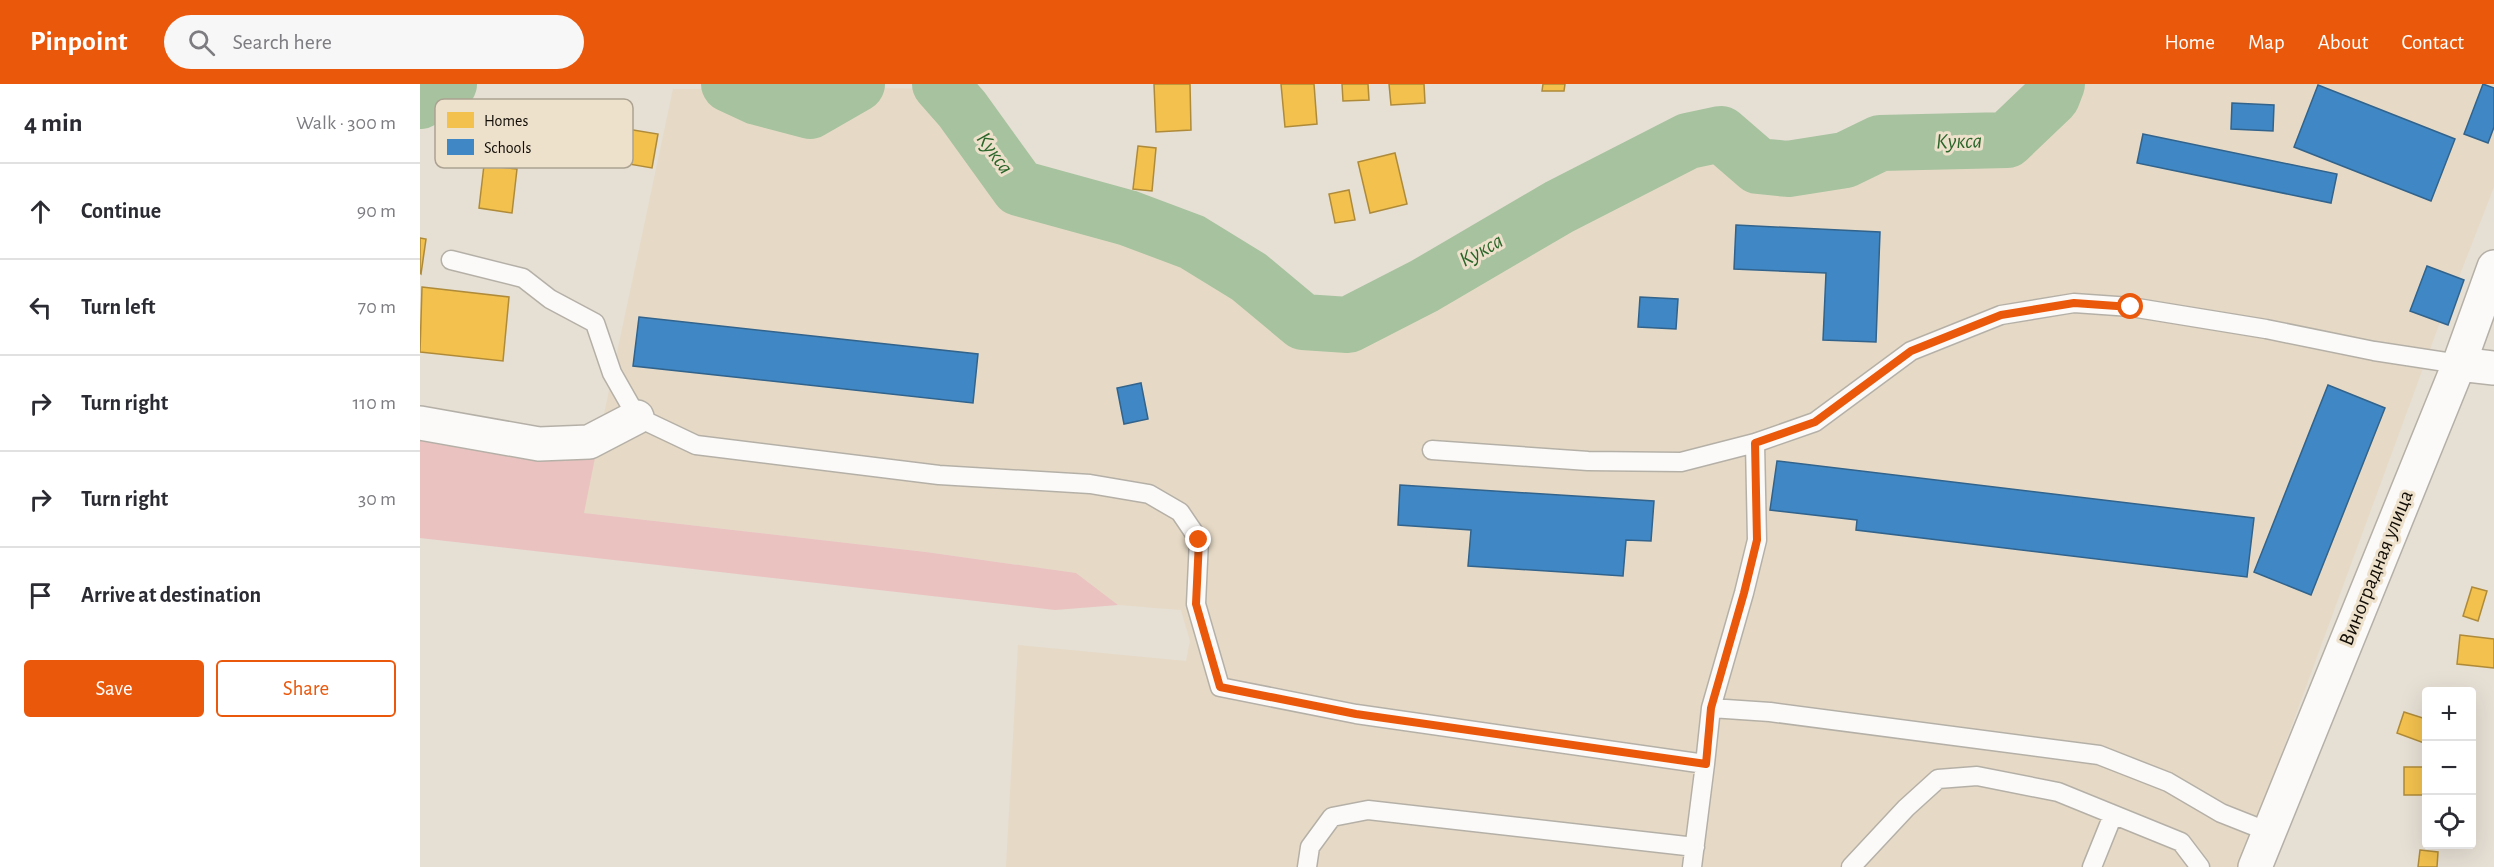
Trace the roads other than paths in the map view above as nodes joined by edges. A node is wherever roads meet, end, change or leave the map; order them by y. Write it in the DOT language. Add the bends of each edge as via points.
graph roads {
  1 [pos="450,260"];
  2 [pos="2494,267"];
  3 [pos="2459,364"];
  4 [pos="2494,368"];
  5 [pos="637,417"];
  6 [pos="420,423"];
  7 [pos="1755,443"];
  8 [pos="1432,450"];
  9 [pos="1711,708"];
  10 [pos="1706,764"];
  11 [pos="2113,815"];
  12 [pos="2269,832"];
  13 [pos="1695,847"];
  14 [pos="1307,867"];
  15 [pos="1692,867"];
  16 [pos="1851,867"];
  17 [pos="2092,867"];
  18 [pos="2200,867"];
  19 [pos="2255,867"];
  1 -- 5 [label="lane" via="523,278 550,299 595,323 612,373"];
  2 -- 3 [label="street, Виноградная улица"];
  3 -- 4 [label="street"];
  3 -- 7 [label="lane" via="2131,307 2074,303 2001,315 1911,351 1815,422"];
  3 -- 12 [label="street, Виноградная улица"];
  5 -- 6 [label="street" via="589,442 539,444"];
  5 -- 10 [label="lane" via="696,445 939,475 1090,484 1149,494 1180,512 1199,540 1196,604 1220,687 1356,714"];
  7 -- 8 [label="lane" via="1681,462 1588,461"];
  7 -- 9 [label="lane" via="1757,540"];
  9 -- 10 [label="lane"];
  9 -- 12 [label="lane" via="1770,712 2099,755 2168,782 2221,813"];
  10 -- 13 [label="lane"];
  11 -- 16 [label="lane" via="2058,792 1977,776 1938,779"];
  11 -- 17 [label="lane"];
  11 -- 18 [label="lane" via="2181,842"];
  12 -- 19 [label="street, Виноградная улица"];
  13 -- 14 [label="lane" via="1368,810 1332,817 1310,848"];
  13 -- 15 [label="lane"];
}
